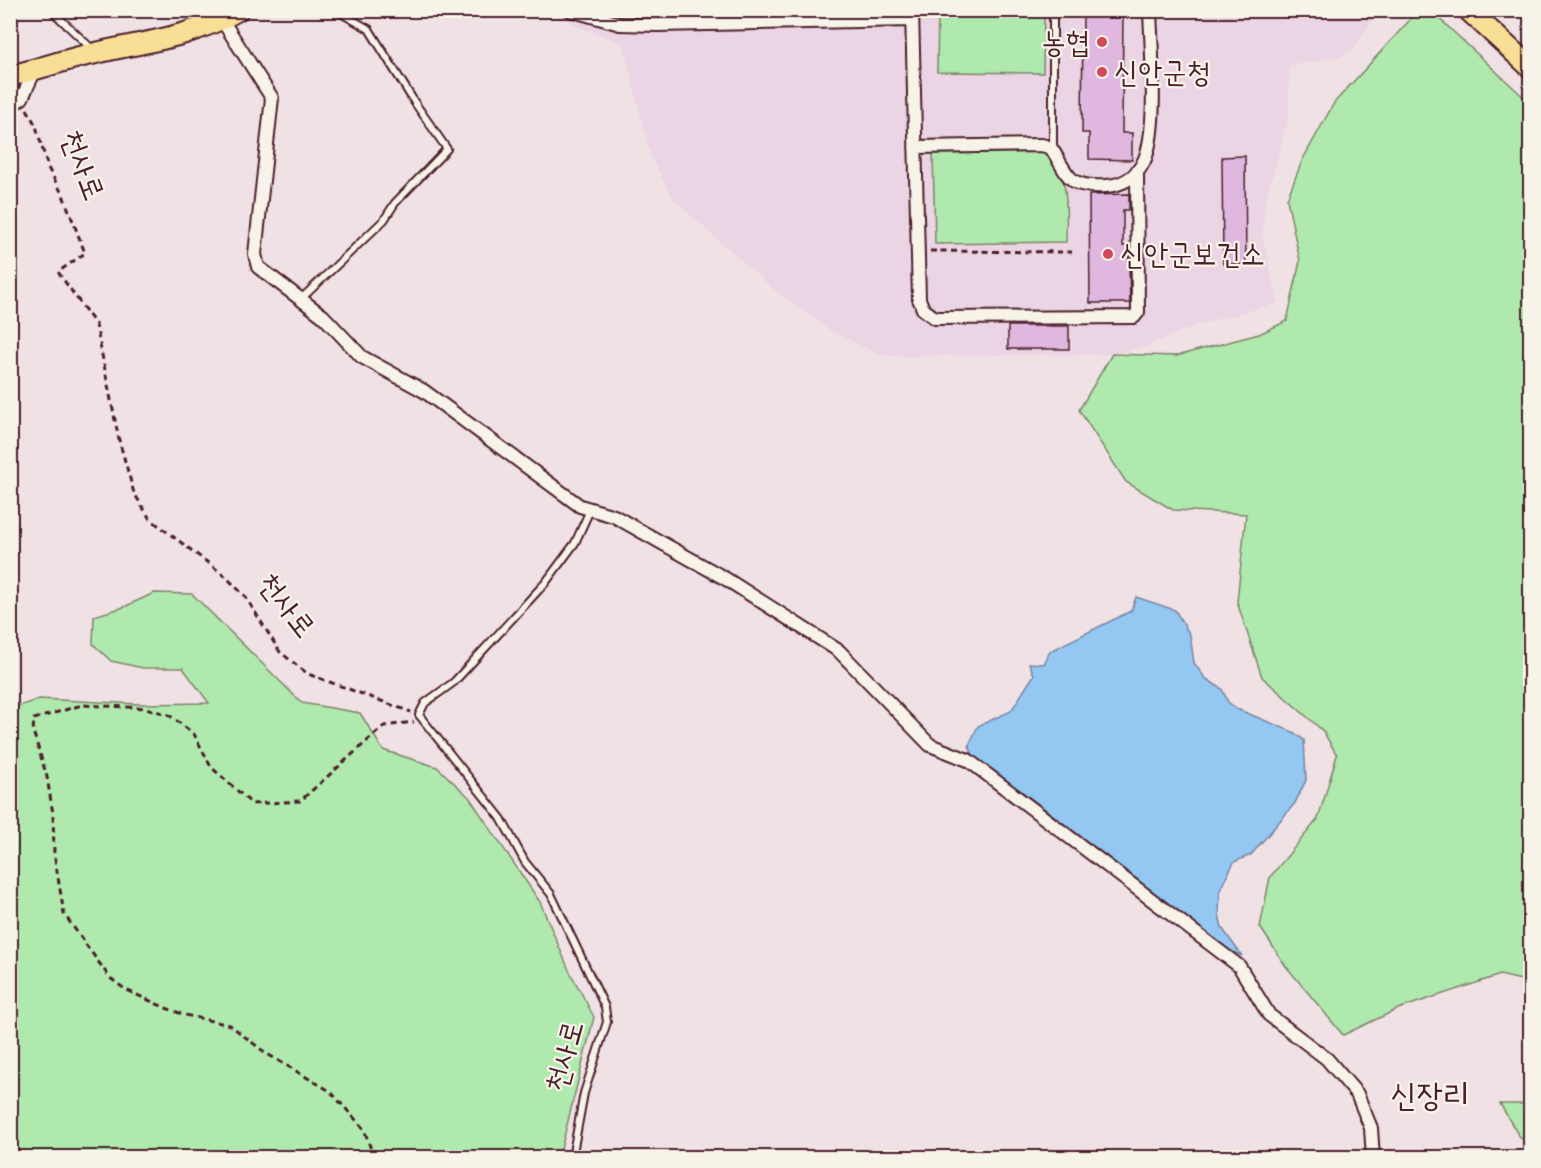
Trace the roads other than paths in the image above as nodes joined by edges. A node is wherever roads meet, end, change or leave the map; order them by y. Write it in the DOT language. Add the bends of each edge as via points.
graph roads {
  1 [pos="51,10"];
  2 [pos="335,10"];
  3 [pos="570,10"];
  4 [pos="1053,10"];
  5 [pos="1150,10"];
  6 [pos="1468,10"];
  7 [pos="230,15"];
  8 [pos="912,15"];
  9 [pos="96,53"];
  10 [pos="1530,68"];
  11 [pos="34,70"];
  12 [pos="10,76"];
  13 [pos="10,106"];
  14 [pos="915,147"];
  15 [pos="1053,152"];
  16 [pos="1137,171"];
  17 [pos="300,299"];
  18 [pos="590,509"];
  19 [pos="572,1158"];
  20 [pos="1373,1158"];
  1 -- 9 [label="lane"];
  2 -- 17 [label="lane" via="369,29 447,149 395,202 384,220"];
  3 -- 8 [label="street" via="620,24 657,25"];
  4 -- 15 [label="lane"];
  5 -- 16 [label="street" via="1152,129 1144,162"];
  6 -- 10 [label="main road"];
  7 -- 9 [label="main road" via="177,37"];
  7 -- 17 [label="street" via="272,98 255,254 258,267"];
  8 -- 14 [label="street"];
  9 -- 11 [label="main road"];
  11 -- 12 [label="main road"];
  11 -- 13 [label="street" via="22,98"];
  14 -- 15 [label="street" via="1042,145"];
  14 -- 16 [label="street" via="919,299 923,309 936,318 1134,316 1138,312"];
  15 -- 16 [label="street" via="1064,174 1095,187 1113,186 1130,179"];
  17 -- 18 [label="street" via="323,316 362,357 424,391 580,506"];
  18 -- 19 [label="lane, 천사로" via="575,543 546,582 454,682 425,703 421,717 501,818 525,862 551,894 605,1007 607,1022 584,1093"];
  18 -- 20 [label="street" via="614,516 726,579 839,651 930,745 976,766 1239,966 1269,1015 1327,1059 1357,1094 1371,1128"];
}
